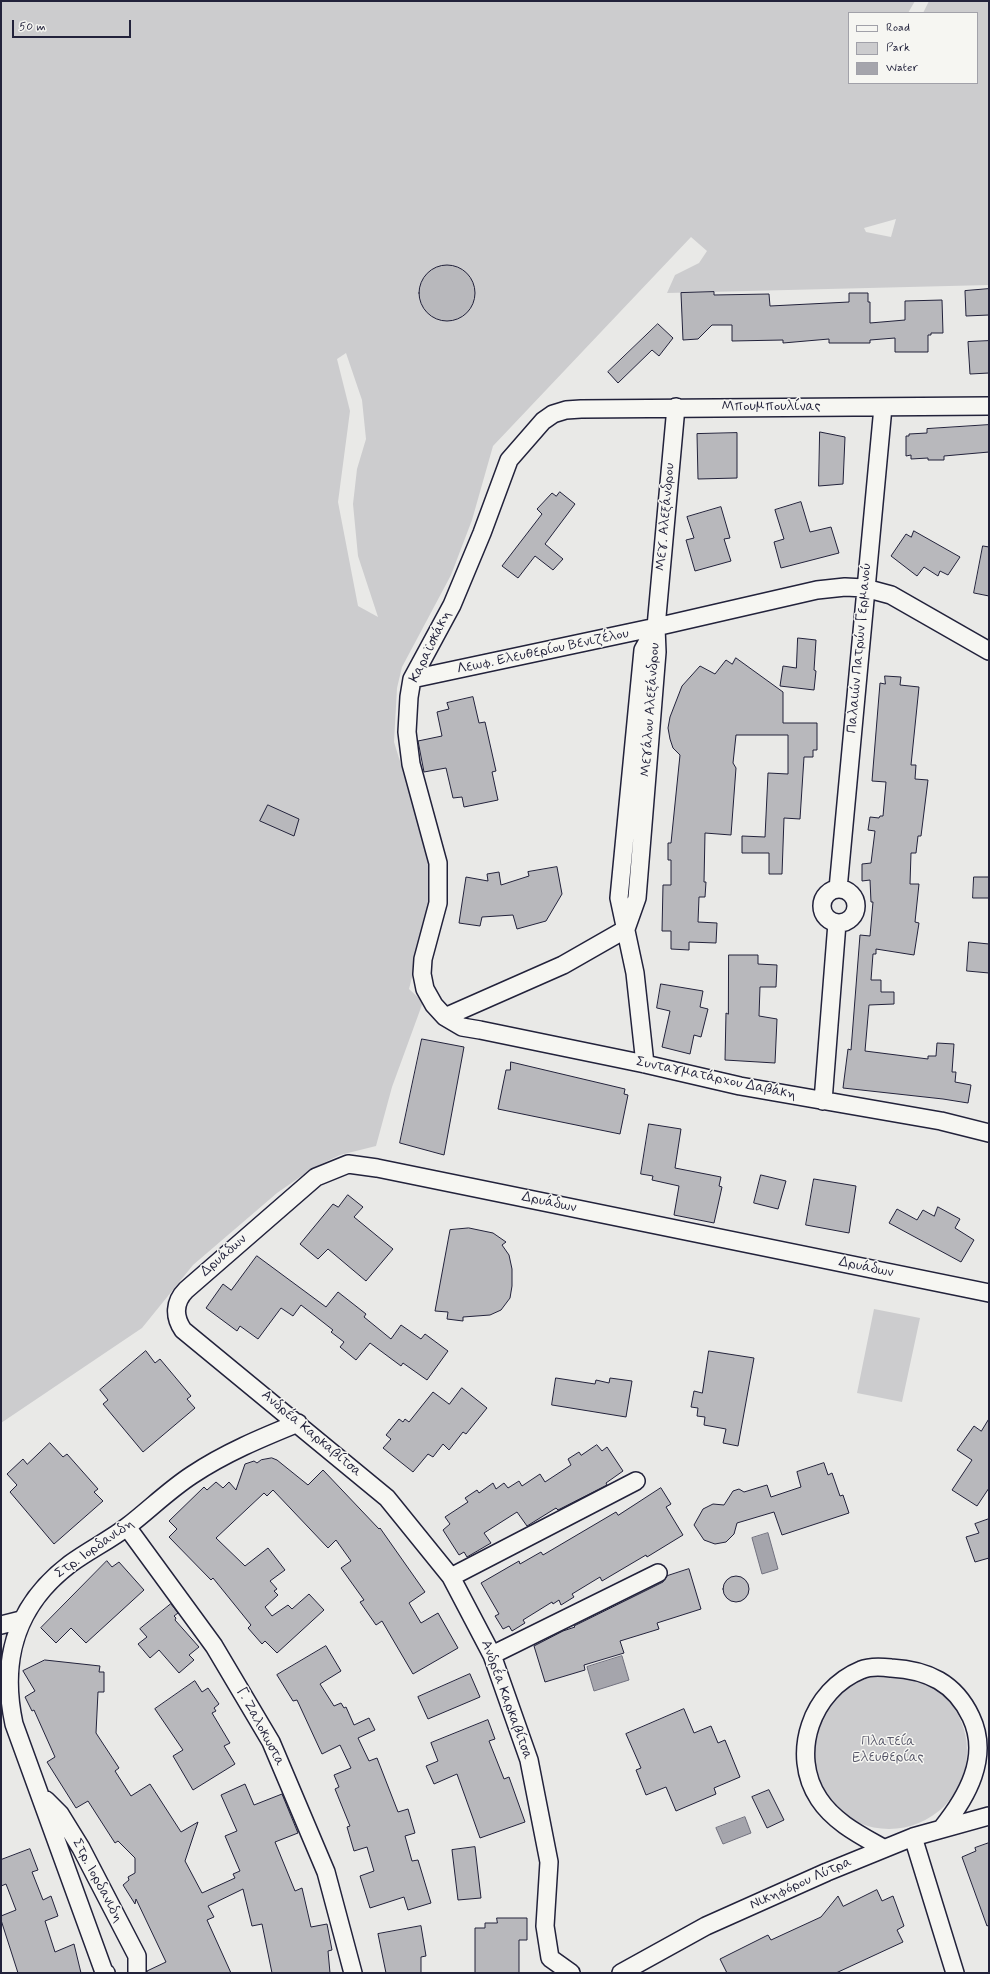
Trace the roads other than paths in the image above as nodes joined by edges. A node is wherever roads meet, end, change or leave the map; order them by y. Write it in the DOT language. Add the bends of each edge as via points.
graph roads {
  1 [pos="989,406"];
  2 [pos="676,408"];
  3 [pos="883,408"];
  4 [pos="553,414"];
  5 [pos="865,588"];
  6 [pos="656,627"];
  7 [pos="989,651"];
  8 [pos="412,679"];
  9 [pos="838,889"];
  10 [pos="837,923"];
  11 [pos="626,929"];
  12 [pos="445,1017"];
  13 [pos="645,1064"];
  14 [pos="823,1101"];
  15 [pos="989,1133"];
  16 [pos="989,1293"];
  17 [pos="180,1325"];
  18 [pos="298,1423"];
  19 [pos="636,1482"];
  20 [pos="127,1527"];
  21 [pos="658,1573"];
  22 [pos="451,1577"];
  23 [pos="21,1620"];
  24 [pos="1,1625"];
  25 [pos="492,1655"];
  26 [pos="41,1796"];
  27 [pos="989,1816"];
  28 [pos="942,1828"];
  29 [pos="913,1837"];
  30 [pos="883,1848"];
  31 [pos="106,1973"];
  32 [pos="137,1973"];
  33 [pos="353,1973"];
  34 [pos="572,1973"];
  35 [pos="621,1973"];
  36 [pos="955,1973"];
  1 -- 3 [label="street, Μπουμπουλίνας"];
  2 -- 3 [label="street, Μπουμπουλίνας"];
  2 -- 4 [label="street, Μπουμπουλίνας" via="566,410"];
  2 -- 6 [label="street, Μεγ. Αλεξάνδρου"];
  3 -- 5 [label="street, Παλαιών Πατρών Γερμανού"];
  4 -- 8 [label="street, Καραϊσκάκη" via="543,421 509,460 452,604"];
  5 -- 6 [label="street, Λεωφ. Ελευθερίου Βενιζέλου" via="829,588"];
  5 -- 7 [label="street, Λεωφ. Ελευθερίου Βενιζέλου" via="903,600"];
  5 -- 9 [label="street, Παλαιών Πατρών Γερμανού"];
  6 -- 8 [label="street, Λεωφ. Ελευθερίου Βενιζέλου"];
  6 -- 11 [label="street, Μεγάλου Αλεξάνδρου" via="657,652 637,898"];
  8 -- 12 [label="street, Καραϊσκάκη" via="407,732 411,764 438,863 438,903 423,959 422,974 425,988 434,1005"];
  9 -- 10 [label="street" via="832,890 824,898 822,909 827,918"];
  9 -- 10 [label="street" via="849,892 856,907 848,921"];
  10 -- 14 [label="street"];
  11 -- 12 [label="street" via="563,965"];
  11 -- 13 [label="street" via="635,973"];
  12 -- 13 [label="street, Συνταγματάρχου Δαβάκη" via="462,1026"];
  13 -- 14 [label="street, Συνταγματάρχου Δαβάκη" via="740,1086"];
  14 -- 15 [label="street, Συνταγματάρχου Δαβάκη" via="941,1121"];
  16 -- 17 [label="street, Δρυάδων" via="348,1164 316,1177 186,1290 177,1306"];
  17 -- 18 [label="street, Ανδρέα Καρκαβίτσα"];
  18 -- 20 [label="street, Στρ. Ιορδανιδη" via="215,1460 190,1476"];
  18 -- 22 [label="street, Ανδρέα Καρκαβίτσα" via="387,1498"];
  19 -- 22 [label="street"];
  20 -- 23 [label="street, Στρ. Ιορδανιδη" via="70,1564 46,1584"];
  20 -- 33 [label="street, Γ. Ζαλοκωστα" via="214,1646 271,1742 326,1872"];
  21 -- 25 [label="street"];
  22 -- 25 [label="street, Ανδρέα Καρκαβίτσα"];
  23 -- 24 [label="street"];
  23 -- 26 [label="street, Στρ. Ιορδανιδη" via="9,1658 9,1705"];
  25 -- 34 [label="street, Ανδρέα Καρκαβίτσα" via="529,1760 548,1862 545,1926 550,1958"];
  26 -- 31 [label="street, Στρ. Ιορδανιδη"];
  26 -- 32 [label="street, Στρ. Ιορδανιδη" via="60,1814 80,1848 137,1956"];
  27 -- 28 [label="street, Νικηφόρου Λύτρα"];
  28 -- 29 [label="street, Νικηφόρου Λύτρα"];
  28 -- 30 [label="street" via="954,1814 970,1785 978,1760 975,1725 964,1704 949,1687 930,1675 912,1669 863,1669 849,1676 831,1691 813,1716 808,1730 806,1760 818,1799 828,1811 853,1832"];
  29 -- 30 [label="street, Νικηφόρου Λύτρα"];
  29 -- 36 [label="street"];
  30 -- 35 [label="street, Νικηφόρου Λύτρα" via="706,1926"];
}
